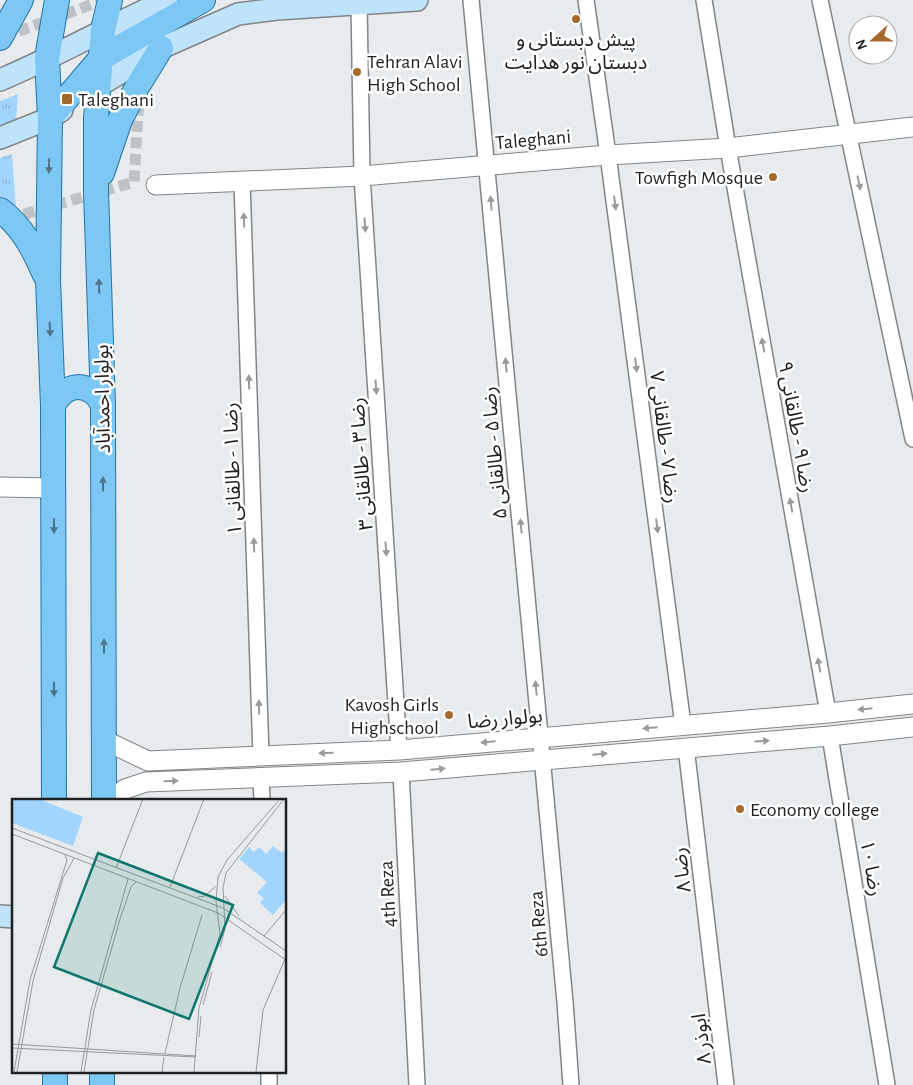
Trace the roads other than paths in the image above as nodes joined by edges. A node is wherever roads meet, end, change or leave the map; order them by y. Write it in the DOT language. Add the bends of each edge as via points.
graph roads {
  1 [pos="21,0"];
  2 [pos="57,0"];
  3 [pos="110,0"];
  4 [pos="167,0"];
  5 [pos="203,0"];
  6 [pos="417,0"];
  7 [pos="472,0"];
  8 [pos="586,0"];
  9 [pos="704,0"];
  10 [pos="820,0"];
  11 [pos="359,4"];
  12 [pos="232,7"];
  13 [pos="103,30"];
  14 [pos="0,38"];
  15 [pos="161,48"];
  16 [pos="47,58"];
  17 [pos="101,58"];
  18 [pos="0,80"];
  19 [pos="97,86"];
  20 [pos="50,118"];
  21 [pos="913,128"];
  22 [pos="848,135"];
  23 [pos="0,138"];
  24 [pos="728,148"];
  25 [pos="608,155"];
  26 [pos="487,166"];
  27 [pos="362,176"];
  28 [pos="242,182"];
  29 [pos="156,185"];
  30 [pos="96,191"];
  31 [pos="0,210"];
  32 [pos="48,280"];
  33 [pos="103,405"];
  34 [pos="53,406"];
  35 [pos="913,439"];
  36 [pos="0,487"];
  37 [pos="54,488"];
  38 [pos="913,704"];
  39 [pos="828,713"];
  40 [pos="683,725"];
  41 [pos="913,727"];
  42 [pos="830,736"];
  43 [pos="540,737"];
  44 [pos="104,740"];
  45 [pos="686,747"];
  46 [pos="399,750"];
  47 [pos="261,756"];
  48 [pos="543,759"];
  49 [pos="148,761"];
  50 [pos="401,772"];
  51 [pos="261,778"];
  52 [pos="146,782"];
  53 [pos="54,799"];
  54 [pos="104,799"];
  55 [pos="110,799"];
  56 [pos="262,799"];
  57 [pos="715,988"];
  58 [pos="55,1072"];
  59 [pos="102,1072"];
  60 [pos="269,1072"];
  61 [pos="55,1085"];
  62 [pos="102,1085"];
  63 [pos="269,1085"];
  64 [pos="417,1085"];
  65 [pos="571,1085"];
  66 [pos="726,1085"];
  67 [pos="887,1085"];
  1 -- 14 [label="main road"];
  2 -- 16 [label="main road"];
  3 -- 13 [label="main road, بولوار احمدآباد"];
  4 -- 13 [label="main road"];
  5 -- 17 [label="main road"];
  6 -- 11 [label="main road"];
  7 -- 26 [label="street, رضا ۵ - طالقانی ۵"];
  8 -- 25 [label="street, رضا ۷ - طالقانی ۷"];
  9 -- 24 [label="street, رضا ۹ - طالقانی ۹"];
  10 -- 22 [label="street"];
  11 -- 12 [label="main road" via="277,9"];
  11 -- 27 [label="street, رضا ۳ - طالقانی ۳"];
  12 -- 15 [label="main road"];
  13 -- 16 [label="main road"];
  13 -- 17 [label="main road, بولوار احمدآباد"];
  15 -- 19 [label="main road"];
  15 -- 30 [label="main road" via="120,120"];
  16 -- 18 [label="main road"];
  16 -- 20 [label="main road"];
  17 -- 19 [label="main road, بولوار احمدآباد"];
  17 -- 20 [label="main road"];
  19 -- 20 [label="main road"];
  19 -- 30 [label="main road, بولوار احمدآباد"];
  20 -- 23 [label="main road"];
  20 -- 32 [label="main road, one-way"];
  21 -- 22 [label="street, Taleghani"];
  22 -- 24 [label="street, Taleghani"];
  22 -- 35 [label="street, one-way"];
  24 -- 25 [label="street, Taleghani"];
  39 -- 24 [label="street, رضا ۹ - طالقانی ۹, one-way"];
  25 -- 26 [label="street, Taleghani"];
  25 -- 40 [label="street, رضا ۷ - طالقانی ۷, one-way"];
  26 -- 27 [label="street, Taleghani"];
  43 -- 26 [label="street, رضا ۵ - طالقانی ۵, one-way"];
  27 -- 28 [label="street, Taleghani"];
  27 -- 46 [label="street, رضا ۳ - طالقانی ۳, one-way"];
  28 -- 29 [label="street, Taleghani"];
  47 -- 28 [label="street, رضا ۱ - طالقانی ۱, one-way"];
  33 -- 30 [label="main road, بولوار احمدآباد, one-way"];
  31 -- 32 [label="main road" via="26,236"];
  32 -- 34 [label="main road, one-way"];
  33 -- 34 [label="main road" via="93,392 78,387 62,393"];
  44 -- 33 [label="main road, بولوار احمدآباد, one-way"];
  34 -- 37 [label="main road"];
  36 -- 37 [label="street"];
  37 -- 53 [label="main road, one-way"];
  38 -- 39 [label="street, بولوار رضا, one-way"];
  39 -- 40 [label="street, بولوار رضا"];
  39 -- 42 [label="street"];
  40 -- 43 [label="street, بولوار رضا, one-way"];
  41 -- 42 [label="street"];
  45 -- 42 [label="street, one-way"];
  42 -- 67 [label="street, رضا ۱۰"];
  43 -- 46 [label="street, بولوار رضا, one-way"];
  43 -- 48 [label="street, رضا ۵ - طالقانی ۵"];
  44 -- 49 [label="street, بولوار رضا"];
  44 -- 54 [label="main road, بولوار احمدآباد"];
  48 -- 45 [label="street, one-way"];
  45 -- 57 [label="street, رضا ۸"];
  46 -- 47 [label="street, بولوار رضا, one-way"];
  47 -- 49 [label="street, بولوار رضا"];
  50 -- 48 [label="street, one-way"];
  48 -- 65 [label="street, 6th Reza"];
  49 -- 52 [label="street" via="139,768 141,779"];
  50 -- 51 [label="street"];
  50 -- 64 [label="street, 4th Reza"];
  52 -- 51 [label="street, one-way"];
  51 -- 56 [label="street"];
  52 -- 55 [label="street" via="125,789"];
  57 -- 66 [label="street, ابوذر ۸"];
  58 -- 61 [label="main road"];
  59 -- 62 [label="main road"];
  60 -- 63 [label="street"];
}
